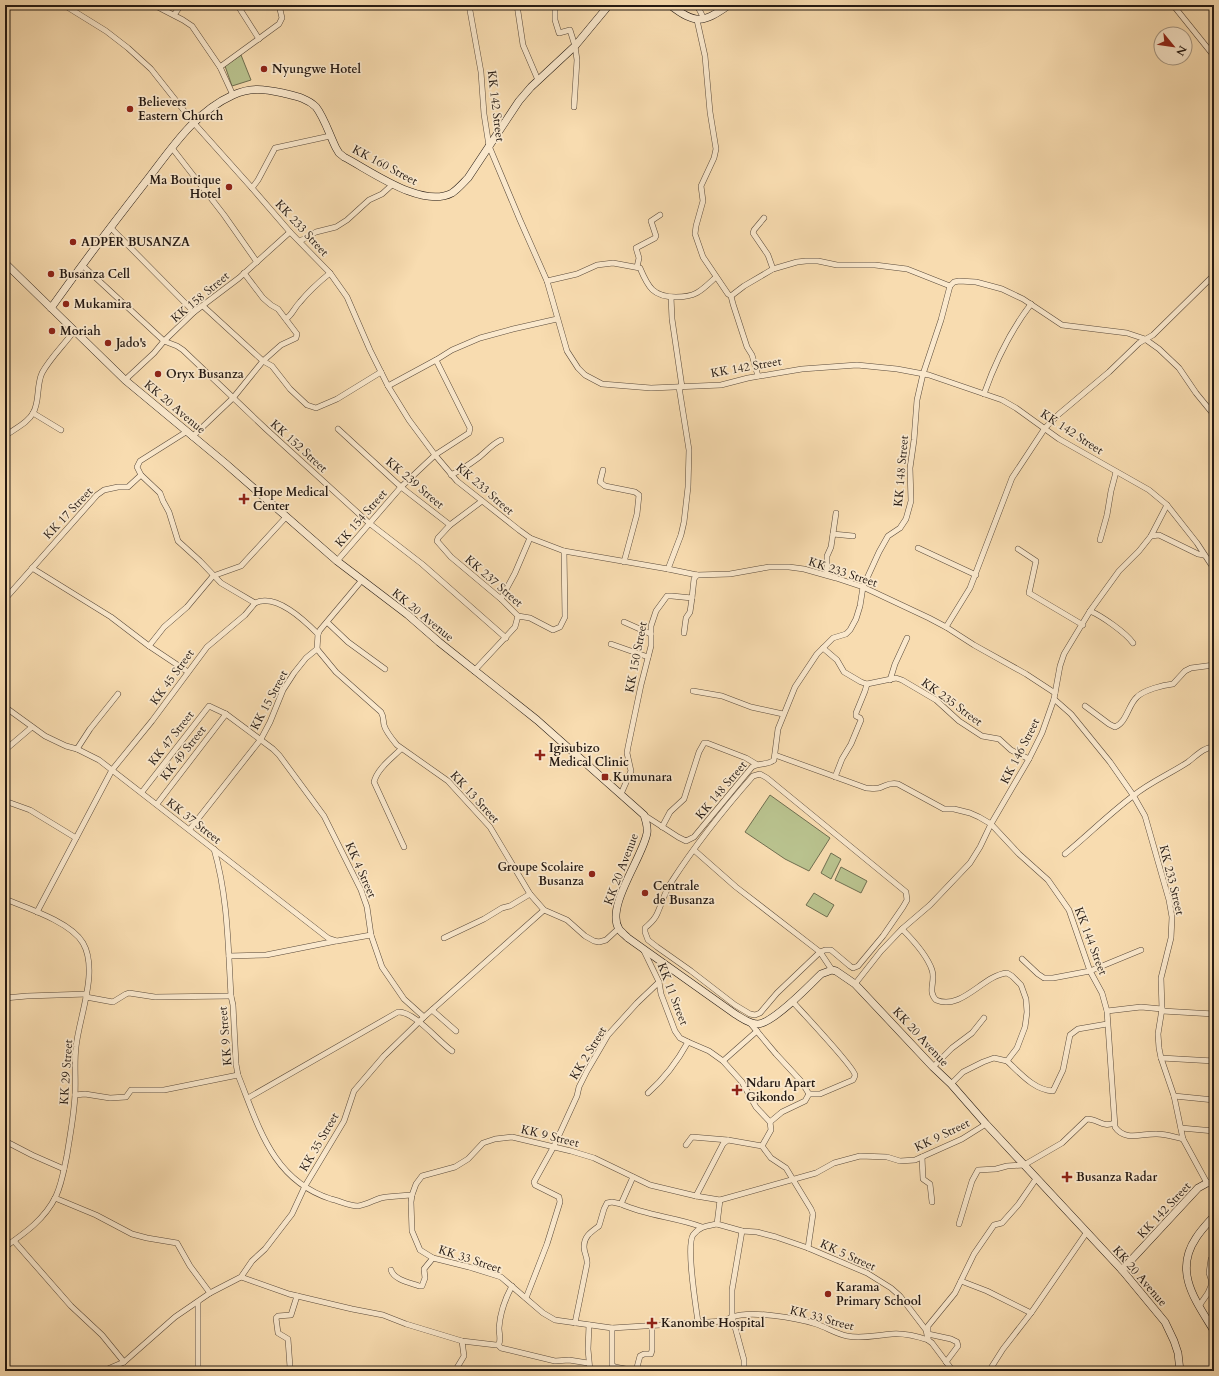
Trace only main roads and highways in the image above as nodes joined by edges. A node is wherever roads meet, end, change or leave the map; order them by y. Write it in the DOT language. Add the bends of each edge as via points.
graph roads {
  1 [pos="609,5"];
  2 [pos="670,5"];
  3 [pos="729,5"];
  4 [pos="5,263"];
  5 [pos="51,308"];
  6 [pos="1211,1182"];
  7 [pos="1214,1216"];
  8 [pos="1122,1270"];
  9 [pos="1214,1332"];
  10 [pos="1180,1371"];
  1 -- 5 [label="main road, KK 160 Street" via="575,46 519,101 461,186 439,196 427,196 405,190 344,157 339,153 319,111 301,98 258,89 232,96 194,122"];
  2 -- 3 [label="main road" via="684,16 700,20 714,16"];
  4 -- 5 [label="main road, KK 20 Avenue"];
  5 -- 8 [label="main road, KK 20 Avenue" via="125,380 337,561 408,614 537,720 644,815 647,828 645,842 616,909 619,928 628,938 750,1023 758,1024 776,1015 821,974 832,970 840,972 855,984 951,1084"];
  6 -- 8 [label="main road, KK 142 Street" via="1198,1188"];
  7 -- 9 [label="main road" via="1196,1237 1186,1262 1189,1287"];
  8 -- 10 [label="main road, KK 20 Avenue" via="1165,1322 1178,1354"];
}
